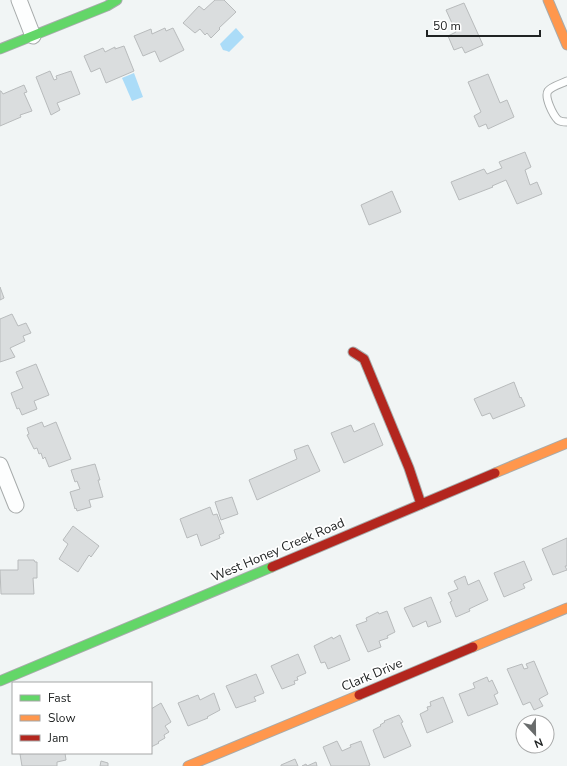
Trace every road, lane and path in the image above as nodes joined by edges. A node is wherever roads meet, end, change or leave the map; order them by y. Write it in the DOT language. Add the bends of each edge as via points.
graph roads {
  1 [pos="19,0"];
  2 [pos="117,0"];
  3 [pos="548,0"];
  4 [pos="33,36"];
  5 [pos="567,45"];
  6 [pos="0,49"];
  7 [pos="567,81"];
  8 [pos="567,122"];
  9 [pos="353,352"];
  10 [pos="567,443"];
  11 [pos="0,465"];
  12 [pos="422,504"];
  13 [pos="16,505"];
  14 [pos="567,608"];
  15 [pos="0,681"];
  16 [pos="188,766"];
  1 -- 4 [label="street"];
  2 -- 4 [label="street"];
  3 -- 5 [label="street"];
  4 -- 6 [label="street"];
  7 -- 8 [label="lane" via="554,86 546,94 558,120"];
  9 -- 12 [label="street" via="364,359"];
  10 -- 12 [label="street, West Honey Creek Road"];
  11 -- 13 [label="street"];
  12 -- 15 [label="street, West Honey Creek Road"];
  14 -- 16 [label="street, Clark Drive"];
}
